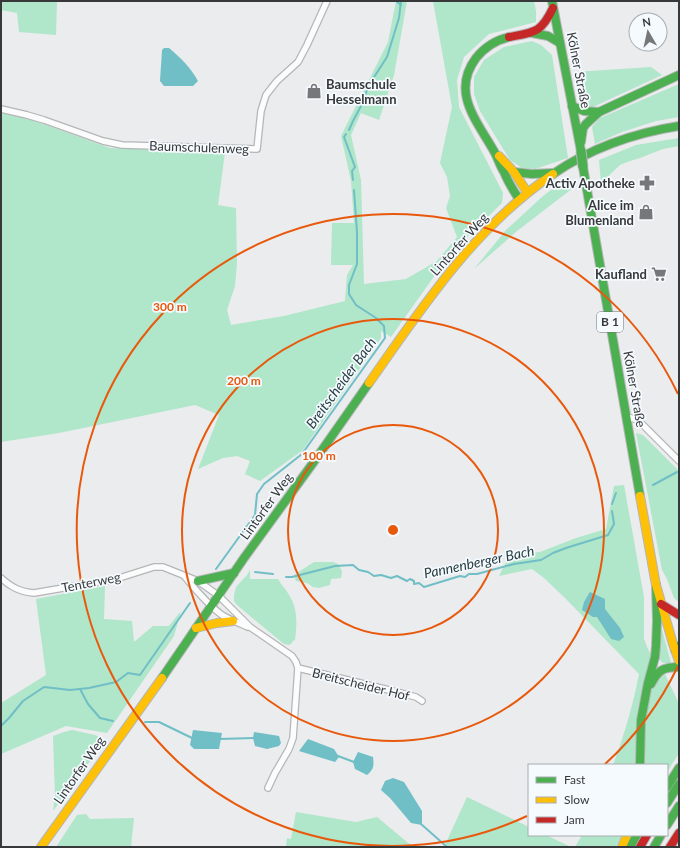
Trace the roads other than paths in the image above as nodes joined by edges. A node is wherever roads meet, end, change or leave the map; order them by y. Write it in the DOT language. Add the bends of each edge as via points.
graph roads {
  1 [pos="327,1"];
  2 [pos="553,4"];
  3 [pos="532,33"];
  4 [pos="560,43"];
  5 [pos="679,75"];
  6 [pos="572,106"];
  7 [pos="1,110"];
  8 [pos="598,112"];
  9 [pos="679,126"];
  10 [pos="581,151"];
  11 [pos="496,154"];
  12 [pos="514,172"];
  13 [pos="553,173"];
  14 [pos="528,192"];
  15 [pos="519,199"];
  16 [pos="627,417"];
  17 [pos="679,461"];
  18 [pos="234,573"];
  19 [pos="183,576"];
  20 [pos="1,578"];
  21 [pos="198,581"];
  22 [pos="656,585"];
  23 [pos="219,596"];
  24 [pos="662,604"];
  25 [pos="211,606"];
  26 [pos="679,615"];
  27 [pos="233,621"];
  28 [pos="250,627"];
  29 [pos="196,628"];
  30 [pos="677,648"];
  31 [pos="679,661"];
  32 [pos="679,666"];
  33 [pos="298,668"];
  34 [pos="646,693"];
  35 [pos="422,701"];
  36 [pos="640,764"];
  37 [pos="679,768"];
  38 [pos="679,784"];
  39 [pos="668,785"];
  40 [pos="268,788"];
  41 [pos="668,801"];
  42 [pos="679,806"];
  43 [pos="668,823"];
  44 [pos="679,832"];
  45 [pos="627,836"];
  46 [pos="637,836"];
  47 [pos="646,836"];
  48 [pos="660,836"];
  49 [pos="41,847"];
  50 [pos="622,847"];
  51 [pos="630,847"];
  52 [pos="640,847"];
  53 [pos="654,847"];
  54 [pos="670,847"];
  1 -- 7 [label="street, Baumschulenweg" via="298,62 266,95 261,111 256,150 122,145 103,141 33,116"];
  2 -- 3 [label="main road" via="545,23"];
  2 -- 4 [label="main road, Kölner Straße / B 1"];
  3 -- 4 [label="main road" via="548,36"];
  3 -- 11 [label="main road" via="489,46 476,57 466,81 466,97 470,111"];
  4 -- 6 [label="main road, Kölner Straße / B 1"];
  5 -- 8 [label="main road"];
  6 -- 8 [label="main road" via="584,111"];
  6 -- 10 [label="main road, Kölner Straße / B 1"];
  8 -- 10 [label="main road" via="583,128"];
  9 -- 13 [label="main road, Lintorfer Weg" via="642,133 616,142 593,151"];
  10 -- 16 [label="main road, Kölner Straße / B 1, bridge"];
  11 -- 12 [label="main road"];
  11 -- 15 [label="main road"];
  12 -- 13 [label="main road"];
  12 -- 14 [label="main road"];
  13 -- 14 [label="main road, Lintorfer Weg"];
  14 -- 15 [label="main road, Lintorfer Weg"];
  15 -- 18 [label="main road, Lintorfer Weg" via="468,250 423,305"];
  16 -- 17 [label="street" via="638,420"];
  16 -- 22 [label="main road, Kölner Straße / B 1"];
  18 -- 21 [label="main road"];
  18 -- 23 [label="main road, Lintorfer Weg"];
  19 -- 20 [label="street, Tenterweg" via="159,566 116,579 34,593 18,590"];
  19 -- 21 [label="street, Tenterweg"];
  19 -- 25 [label="street, Tenterweg"];
  21 -- 23 [label="street, Tenterweg"];
  22 -- 24 [label="main road, Kölner Straße / B 1"];
  22 -- 34 [label="main road" via="655,657"];
  23 -- 25 [label="main road, Lintorfer Weg"];
  23 -- 28 [label="street, Breitscheider Hof"];
  24 -- 26 [label="main road"];
  24 -- 30 [label="main road, Kölner Straße / B 1"];
  25 -- 27 [label="street, Breitscheider Hof"];
  25 -- 29 [label="main road, Lintorfer Weg"];
  27 -- 28 [label="street, Breitscheider Hof"];
  27 -- 29 [label="main road"];
  28 -- 33 [label="street, Breitscheider Hof" via="292,656"];
  29 -- 49 [label="main road, Lintorfer Weg"];
  30 -- 31 [label="main road, Kölner Straße / B 1"];
  32 -- 34 [label="main road" via="669,667 656,674"];
  33 -- 35 [label="street, Breitscheider Hof" via="416,697"];
  33 -- 40 [label="street, Breitscheider Hof" via="293,738"];
  34 -- 36 [label="main road" via="642,710"];
  37 -- 39 [label="main road"];
  38 -- 41 [label="main road"];
  42 -- 43 [label="main road"];
  44 -- 54 [label="main road"];
  45 -- 50 [label="main road"];
  46 -- 51 [label="main road"];
  47 -- 52 [label="main road"];
  48 -- 53 [label="main road"];
}
